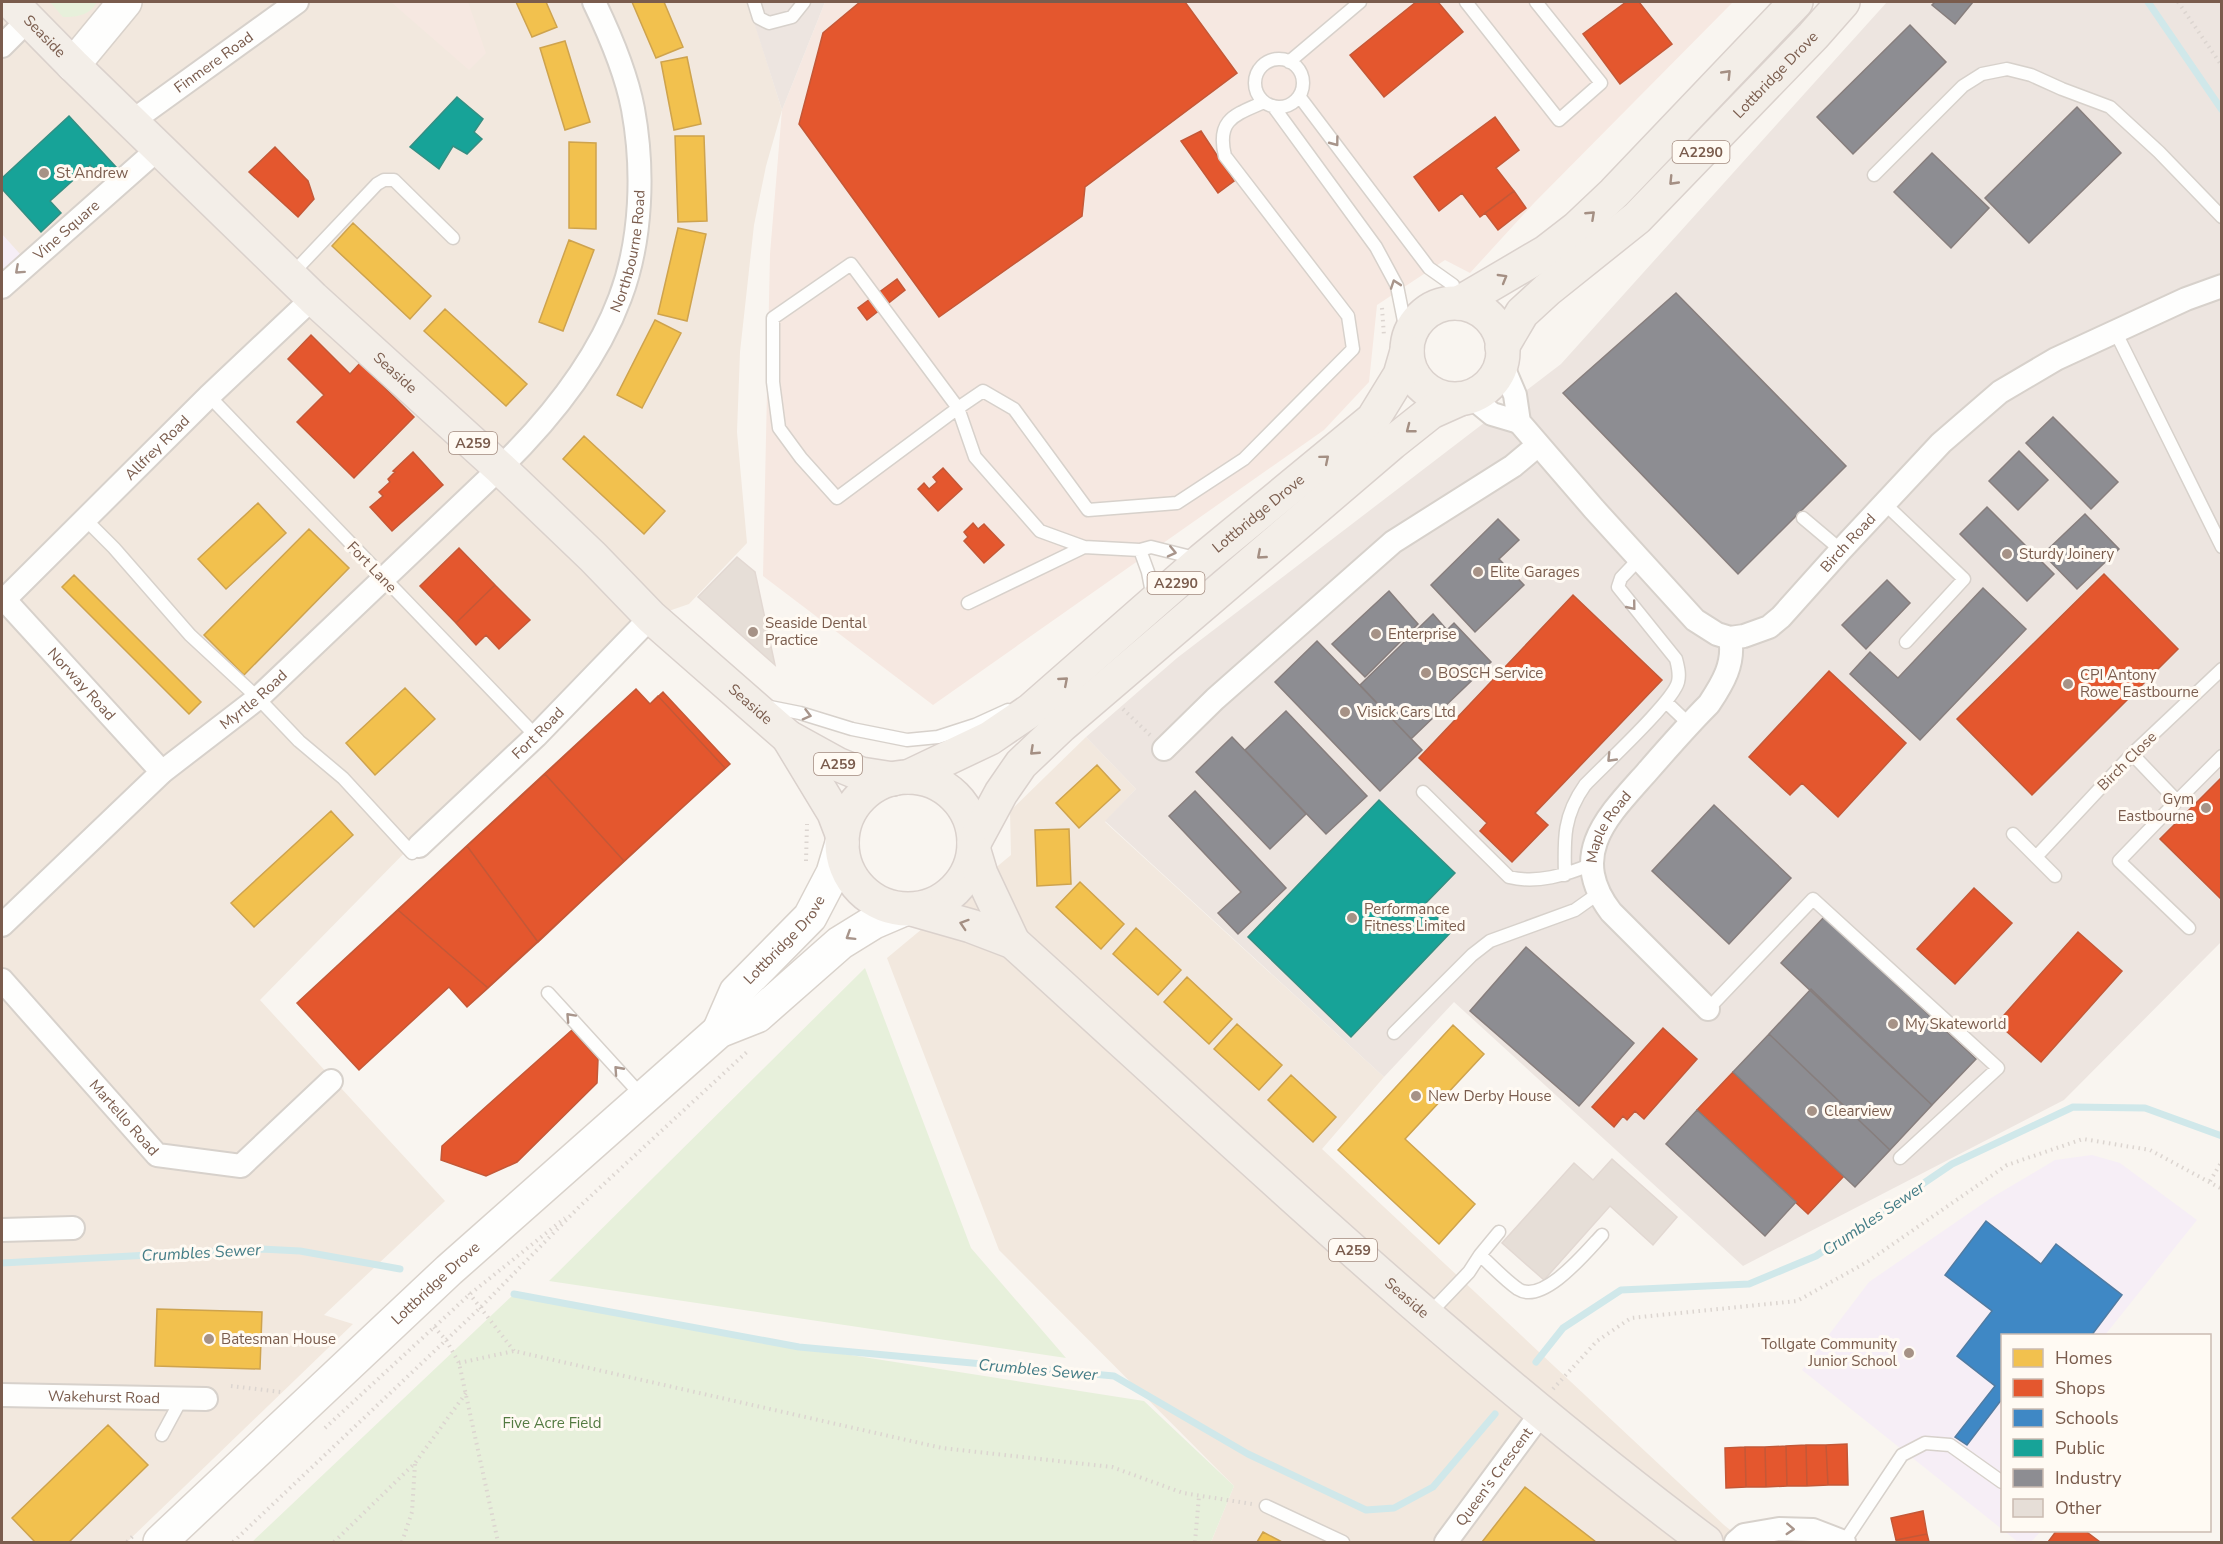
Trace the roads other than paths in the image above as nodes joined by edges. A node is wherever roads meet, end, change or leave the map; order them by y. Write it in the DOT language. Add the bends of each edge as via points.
graph roads {
  1 [pos="125,2"];
  2 [pos="297,2"];
  3 [pos="594,2"];
  4 [pos="754,2"];
  5 [pos="804,2"];
  6 [pos="1360,2"];
  7 [pos="1466,2"];
  8 [pos="1796,2"];
  9 [pos="1843,2"];
  10 [pos="1543,4"];
  11 [pos="20,11"];
  12 [pos="2,46"];
  13 [pos="1289,62"];
  14 [pos="73,65"];
  15 [pos="1299,96"];
  16 [pos="1268,104"];
  17 [pos="131,122"];
  18 [pos="158,148"];
  19 [pos="1874,175"];
  20 [pos="2222,217"];
  21 [pos="453,238"];
  22 [pos="2222,286"];
  23 [pos="2,287"];
  24 [pos="302,287"];
  25 [pos="1454,303"];
  26 [pos="2116,333"];
  27 [pos="1407,346"];
  28 [pos="1502,354"];
  29 [pos="209,396"];
  30 [pos="1465,398"];
  31 [pos="958,408"];
  32 [pos="1519,422"];
  33 [pos="1538,445"];
  34 [pos="500,468"];
  35 [pos="1884,503"];
  36 [pos="1803,518"];
  37 [pos="85,519"];
  38 [pos="1084,547"];
  39 [pos="2222,547"];
  40 [pos="1140,550"];
  41 [pos="1841,550"];
  42 [pos="1639,559"];
  43 [pos="1202,560"];
  44 [pos="383,579"];
  45 [pos="3,598"];
  46 [pos="968,603"];
  47 [pos="1154,603"];
  48 [pos="651,617"];
  49 [pos="1730,638"];
  50 [pos="1906,642"];
  51 [pos="2222,669"];
  52 [pos="258,698"];
  53 [pos="1666,702"];
  54 [pos="749,703"];
  55 [pos="1031,710"];
  56 [pos="1689,724"];
  57 [pos="536,736"];
  58 [pos="788,737"];
  59 [pos="1164,749"];
  60 [pos="2132,754"];
  61 [pos="2222,756"];
  62 [pos="162,772"];
  63 [pos="901,778"];
  64 [pos="1423,792"];
  65 [pos="2177,801"];
  66 [pos="2013,834"];
  67 [pos="842,839"];
  68 [pos="419,846"];
  69 [pos="974,847"];
  70 [pos="2036,856"];
  71 [pos="1592,864"];
  72 [pos="1565,875"];
  73 [pos="2055,876"];
  74 [pos="1599,893"];
  75 [pos="908,910"];
  76 [pos="2,925"];
  77 [pos="2189,928"];
  78 [pos="1013,942"];
  79 [pos="2,980"];
  80 [pos="548,993"];
  81 [pos="1708,1010"];
  82 [pos="719,1031"];
  83 [pos="1394,1033"];
  84 [pos="331,1080"];
  85 [pos="644,1098"];
  86 [pos="1900,1158"];
  87 [pos="73,1228"];
  88 [pos="2,1230"];
  89 [pos="1499,1232"];
  90 [pos="1602,1234"];
  91 [pos="1480,1255"];
  92 [pos="1427,1316"];
  93 [pos="2,1395"];
  94 [pos="182,1398"];
  95 [pos="207,1399"];
  96 [pos="1539,1410"];
  97 [pos="162,1435"];
  98 [pos="2001,1481"];
  99 [pos="1266,1506"];
  100 [pos="160,1542"];
  101 [pos="1343,1542"];
  102 [pos="1446,1542"];
  103 [pos="1706,1542"];
  104 [pos="1736,1542"];
  105 [pos="1844,1542"];
  1 -- 14 [label="street"];
  2 -- 17 [label="street, Finmere Road"];
  3 -- 34 [label="street, Northbourne Road" via="633,108 639,206 632,255 621,297 603,334 568,389 526,443"];
  4 -- 5 [label="lane" via="759,18 769,23 792,17"];
  6 -- 13 [label="lane"];
  7 -- 10 [label="lane" via="1559,120 1601,83"];
  25 -- 8 [label="main road, A2290, one-way" via="1546,252 1577,228"];
  9 -- 28 [label="main road, Lottbridge Drove / A2290, one-way" via="1637,218 1522,313"];
  11 -- 12 [label="street"];
  11 -- 14 [label="main road, Seaside / A259"];
  13 -- 15 [label="lane" via="1300,73"];
  13 -- 16 [label="lane" via="1275,60 1258,72 1256,88"];
  14 -- 17 [label="main road, Seaside / A259"];
  15 -- 16 [label="lane" via="1287,105"];
  15 -- 25 [label="lane, one-way" via="1429,268 1453,285"];
  27 -- 16 [label="lane, one-way" via="1397,286 1390,270"];
  16 -- 31 [label="lane" via="1231,117 1222,143 1225,156 1348,316 1353,349 1244,459 1177,503 1088,510 1014,409 983,391"];
  17 -- 18 [label="main road, Seaside / A259"];
  18 -- 23 [label="street, Vine Square, one-way"];
  18 -- 24 [label="main road, Seaside / A259"];
  19 -- 20 [label="lane" via="1963,86 1982,74 2007,69 2110,107"];
  21 -- 24 [label="lane" via="394,180 384,180 377,184"];
  22 -- 26 [label="street, Birch Road" via="2186,298"];
  24 -- 29 [label="street, Allfrey Road"];
  24 -- 34 [label="main road, Seaside / A259"];
  25 -- 27 [label="main road" via="1435,307 1423,315 1413,327"];
  25 -- 28 [label="main road" via="1475,308 1488,317 1498,330"];
  26 -- 35 [label="street, Birch Road" via="2056,359 2000,392 1941,443"];
  26 -- 39 [label="lane"];
  27 -- 30 [label="main road" via="1411,371 1423,387 1440,396"];
  43 -- 27 [label="main road, Lottbridge Drove / A2290, one-way" via="1373,418 1400,375"];
  28 -- 30 [label="main road" via="1495,377 1484,389"];
  28 -- 32 [label="street"];
  29 -- 37 [label="street, Allfrey Road"];
  29 -- 44 [label="lane, Fort Lane"];
  30 -- 32 [label="street" via="1492,414"];
  30 -- 69 [label="main road, A2290, one-way" via="1431,412 1392,443 1061,726 1021,764"];
  31 -- 31 [label="lane" via="837,498 779,428 773,381 773,318 851,264"];
  31 -- 38 [label="lane" via="975,457 1040,531"];
  32 -- 33 [label="street"];
  33 -- 42 [label="street"];
  33 -- 59 [label="street" via="1513,466 1393,542"];
  34 -- 44 [label="street, Myrtle Road"];
  34 -- 48 [label="main road, Seaside / A259"];
  35 -- 41 [label="street, Birch Road"];
  35 -- 50 [label="lane" via="1964,579"];
  36 -- 41 [label="lane"];
  37 -- 45 [label="street, Allfrey Road"];
  37 -- 52 [label="lane" via="190,635"];
  38 -- 40 [label="lane"];
  38 -- 46 [label="lane"];
  40 -- 43 [label="lane, one-way" via="1151,547"];
  40 -- 47 [label="lane"];
  41 -- 49 [label="street, Birch Road" via="1769,627"];
  42 -- 49 [label="street" via="1695,620"];
  42 -- 53 [label="lane, one-way" via="1618,587 1676,659 1678,683"];
  43 -- 47 [label="main road, Lottbridge Drove / A2290"];
  44 -- 52 [label="street, Myrtle Road"];
  44 -- 57 [label="lane, Fort Lane"];
  45 -- 62 [label="street, Norway Road"];
  55 -- 47 [label="main road, Lottbridge Drove / A2290, one-way"];
  48 -- 54 [label="main road, Seaside / A259"];
  48 -- 57 [label="street, Fort Road"];
  49 -- 56 [label="street, Maple Road" via="1732,650 1726,676 1709,704"];
  51 -- 60 [label="lane, Birch Close"];
  52 -- 62 [label="street, Myrtle Road"];
  52 -- 68 [label="lane" via="299,741 343,778 412,853"];
  53 -- 56 [label="lane"];
  53 -- 72 [label="lane, one-way" via="1584,785 1576,798 1565,828"];
  54 -- 55 [label="lane, one-way" via="907,740 938,737 1005,710"];
  54 -- 58 [label="main road, Seaside / A259"];
  55 -- 63 [label="main road, Lottbridge Drove / A2290" via="990,738"];
  56 -- 71 [label="street, Maple Road" via="1602,825"];
  57 -- 68 [label="street, Fort Road"];
  58 -- 63 [label="main road, Seaside / A259" via="853,770"];
  58 -- 67 [label="main road, Seaside / A259" via="834,813"];
  60 -- 65 [label="lane"];
  60 -- 70 [label="lane, Birch Close"];
  61 -- 65 [label="lane"];
  62 -- 76 [label="street, Myrtle Road"];
  63 -- 67 [label="main road" via="875,785 866,793 851,810"];
  63 -- 69 [label="main road" via="925,779 955,796 972,826"];
  64 -- 72 [label="lane" via="1509,876 1520,879"];
  65 -- 77 [label="lane" via="2119,861"];
  66 -- 70 [label="lane"];
  67 -- 75 [label="main road" via="845,862 864,893 879,903"];
  67 -- 82 [label="street, Lottbridge Drove" via="833,873 810,917 736,992"];
  69 -- 75 [label="main road" via="958,887 943,900"];
  69 -- 78 [label="main road, Seaside / A259" via="981,874"];
  70 -- 73 [label="lane"];
  71 -- 72 [label="lane"];
  71 -- 74 [label="street, Maple Road"];
  74 -- 81 [label="street, Maple Road" via="1611,912"];
  74 -- 83 [label="lane" via="1575,910 1490,941"];
  78 -- 75 [label="main road, Seaside / A259, one-way" via="971,926"];
  75 -- 82 [label="street, Lottbridge Drove, one-way" via="874,921 840,943 757,1016"];
  78 -- 92 [label="main road, Seaside / A259"];
  79 -- 84 [label="street, Martello Road" via="157,1155 241,1166"];
  85 -- 80 [label="lane, one-way"];
  81 -- 86 [label="lane" via="1814,899 1998,1068"];
  82 -- 85 [label="street, Lottbridge Drove"];
  85 -- 100 [label="street, Lottbridge Drove" via="449,1270 424,1316"];
  87 -- 88 [label="street"];
  89 -- 91 [label="lane"];
  90 -- 91 [label="lane" via="1551,1284 1530,1293 1519,1289"];
  91 -- 92 [label="lane"];
  92 -- 96 [label="main road, Seaside / A259"];
  93 -- 94 [label="street, Wakehurst Road"];
  94 -- 95 [label="street, Wakehurst Road"];
  94 -- 97 [label="lane"];
  96 -- 102 [label="street, Queen's Crescent"];
  96 -- 103 [label="main road, Seaside / A259"];
  98 -- 105 [label="lane" via="1950,1445 1925,1443 1902,1455"];
  99 -- 101 [label="lane"];
  104 -- 105 [label="street, one-way" via="1744,1535 1779,1529 1813,1530"];
}
